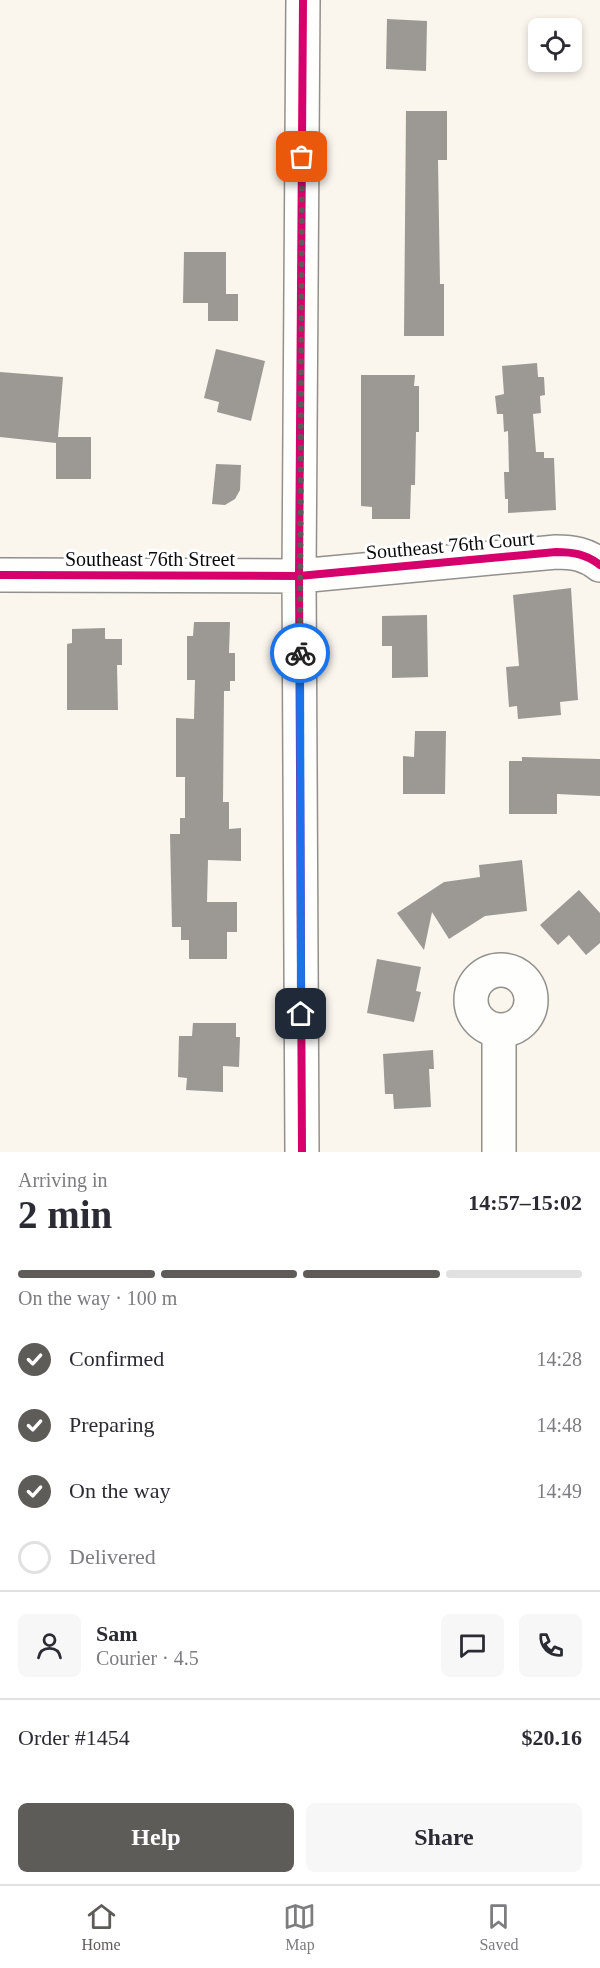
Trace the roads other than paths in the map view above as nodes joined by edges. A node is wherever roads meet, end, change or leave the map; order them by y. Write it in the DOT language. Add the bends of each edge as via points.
graph roads {
  1 [pos="303,0"];
  2 [pos="600,565"];
  3 [pos="0,575"];
  4 [pos="299,576"];
  5 [pos="499,1030"];
  6 [pos="302,1152"];
  7 [pos="499,1152"];
  1 -- 4 [label="street"];
  2 -- 4 [label="street, Southeast 76th Court" via="573,552 556,552"];
  3 -- 4 [label="street, Southeast 76th Street"];
  4 -- 6 [label="street"];
  5 -- 7 [label="street"];
}
